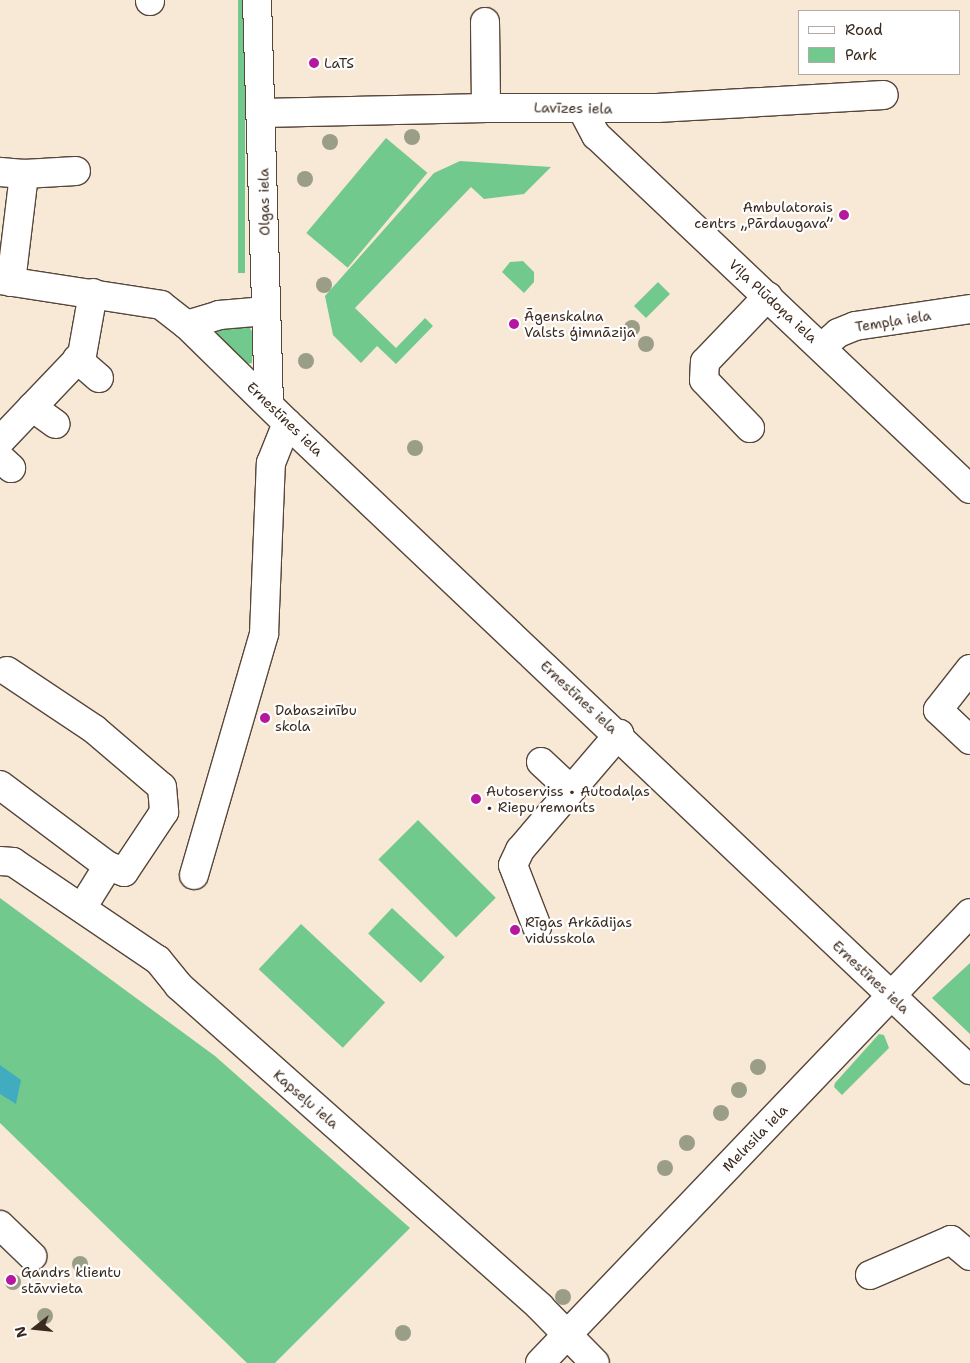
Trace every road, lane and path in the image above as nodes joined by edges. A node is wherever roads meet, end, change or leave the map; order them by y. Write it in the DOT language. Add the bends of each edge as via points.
graph roads {
  1 [pos="257,0"];
  2 [pos="485,22"];
  3 [pos="884,95"];
  4 [pos="486,108"];
  5 [pos="582,109"];
  6 [pos="262,113"];
  7 [pos="76,171"];
  8 [pos="12,173"];
  9 [pos="5,281"];
  10 [pos="93,293"];
  11 [pos="768,296"];
  12 [pos="970,309"];
  13 [pos="266,311"];
  14 [pos="187,325"];
  15 [pos="822,346"];
  16 [pos="77,359"];
  17 [pos="99,378"];
  18 [pos="269,403"];
  19 [pos="32,407"];
  20 [pos="287,423"];
  21 [pos="55,424"];
  22 [pos="750,428"];
  23 [pos="0,440"];
  24 [pos="970,489"];
  25 [pos="970,669"];
  26 [pos="7,671"];
  27 [pos="619,734"];
  28 [pos="970,740"];
  29 [pos="541,762"];
  30 [pos="0,785"];
  31 [pos="571,790"];
  32 [pos="0,862"];
  33 [pos="108,866"];
  34 [pos="194,875"];
  35 [pos="82,908"];
  36 [pos="970,913"];
  37 [pos="537,927"];
  38 [pos="892,997"];
  39 [pos="970,1070"];
  40 [pos="0,1225"];
  41 [pos="32,1256"];
  42 [pos="970,1256"];
  43 [pos="870,1275"];
  44 [pos="567,1334"];
  45 [pos="540,1363"];
  46 [pos="595,1363"];
  1 -- 6 [label="street, Olgas iela"];
  2 -- 4 [label="street"];
  3 -- 5 [label="street, Lavīzes iela" via="773,108"];
  4 -- 5 [label="street, Lavīzes iela"];
  4 -- 6 [label="street, Lavīzes iela"];
  5 -- 11 [label="street, Viļa Plūdoņa iela" via="596,135"];
  6 -- 13 [label="street, Olgas iela"];
  7 -- 8 [label="street"];
  8 -- 9 [label="street"];
  9 -- 10 [label="street, Ernestīnes iela"];
  10 -- 14 [label="street, Ernestīnes iela" via="161,305"];
  10 -- 16 [label="street" via="82,355"];
  11 -- 15 [label="street, Viļa Plūdoņa iela"];
  11 -- 22 [label="street" via="705,362 704,380"];
  12 -- 15 [label="street, Tempļa iela" via="855,326 838,332"];
  13 -- 14 [label="street" via="219,315"];
  13 -- 18 [label="street, Olgas iela"];
  14 -- 18 [label="street, Ernestīnes iela"];
  15 -- 24 [label="street, Viļa Plūdoņa iela"];
  16 -- 17 [label="street"];
  16 -- 19 [label="street"];
  18 -- 20 [label="street, Ernestīnes iela"];
  19 -- 21 [label="street"];
  19 -- 23 [label="street"];
  20 -- 27 [label="street, Ernestīnes iela"];
  20 -- 34 [label="street" via="271,463 264,634"];
  25 -- 28 [label="street" via="938,710"];
  26 -- 33 [label="street" via="94,729 162,787 164,812 124,872"];
  27 -- 31 [label="street"];
  27 -- 38 [label="street, Ernestīnes iela"];
  29 -- 31 [label="street"];
  30 -- 33 [label="street"];
  31 -- 37 [label="street" via="520,850 513,865"];
  32 -- 35 [label="street, Kapseļu iela" via="13,862"];
  33 -- 35 [label="street"];
  35 -- 44 [label="street, Kapseļu iela" via="158,960 179,986"];
  36 -- 38 [label="street, Melnsila iela"];
  38 -- 39 [label="street, Ernestīnes iela"];
  38 -- 44 [label="street, Melnsila iela"];
  40 -- 41 [label="street"];
  42 -- 43 [label="street" via="951,1240"];
  44 -- 45 [label="street, Melnsila iela"];
  44 -- 46 [label="street, Kapseļu iela"];
}
